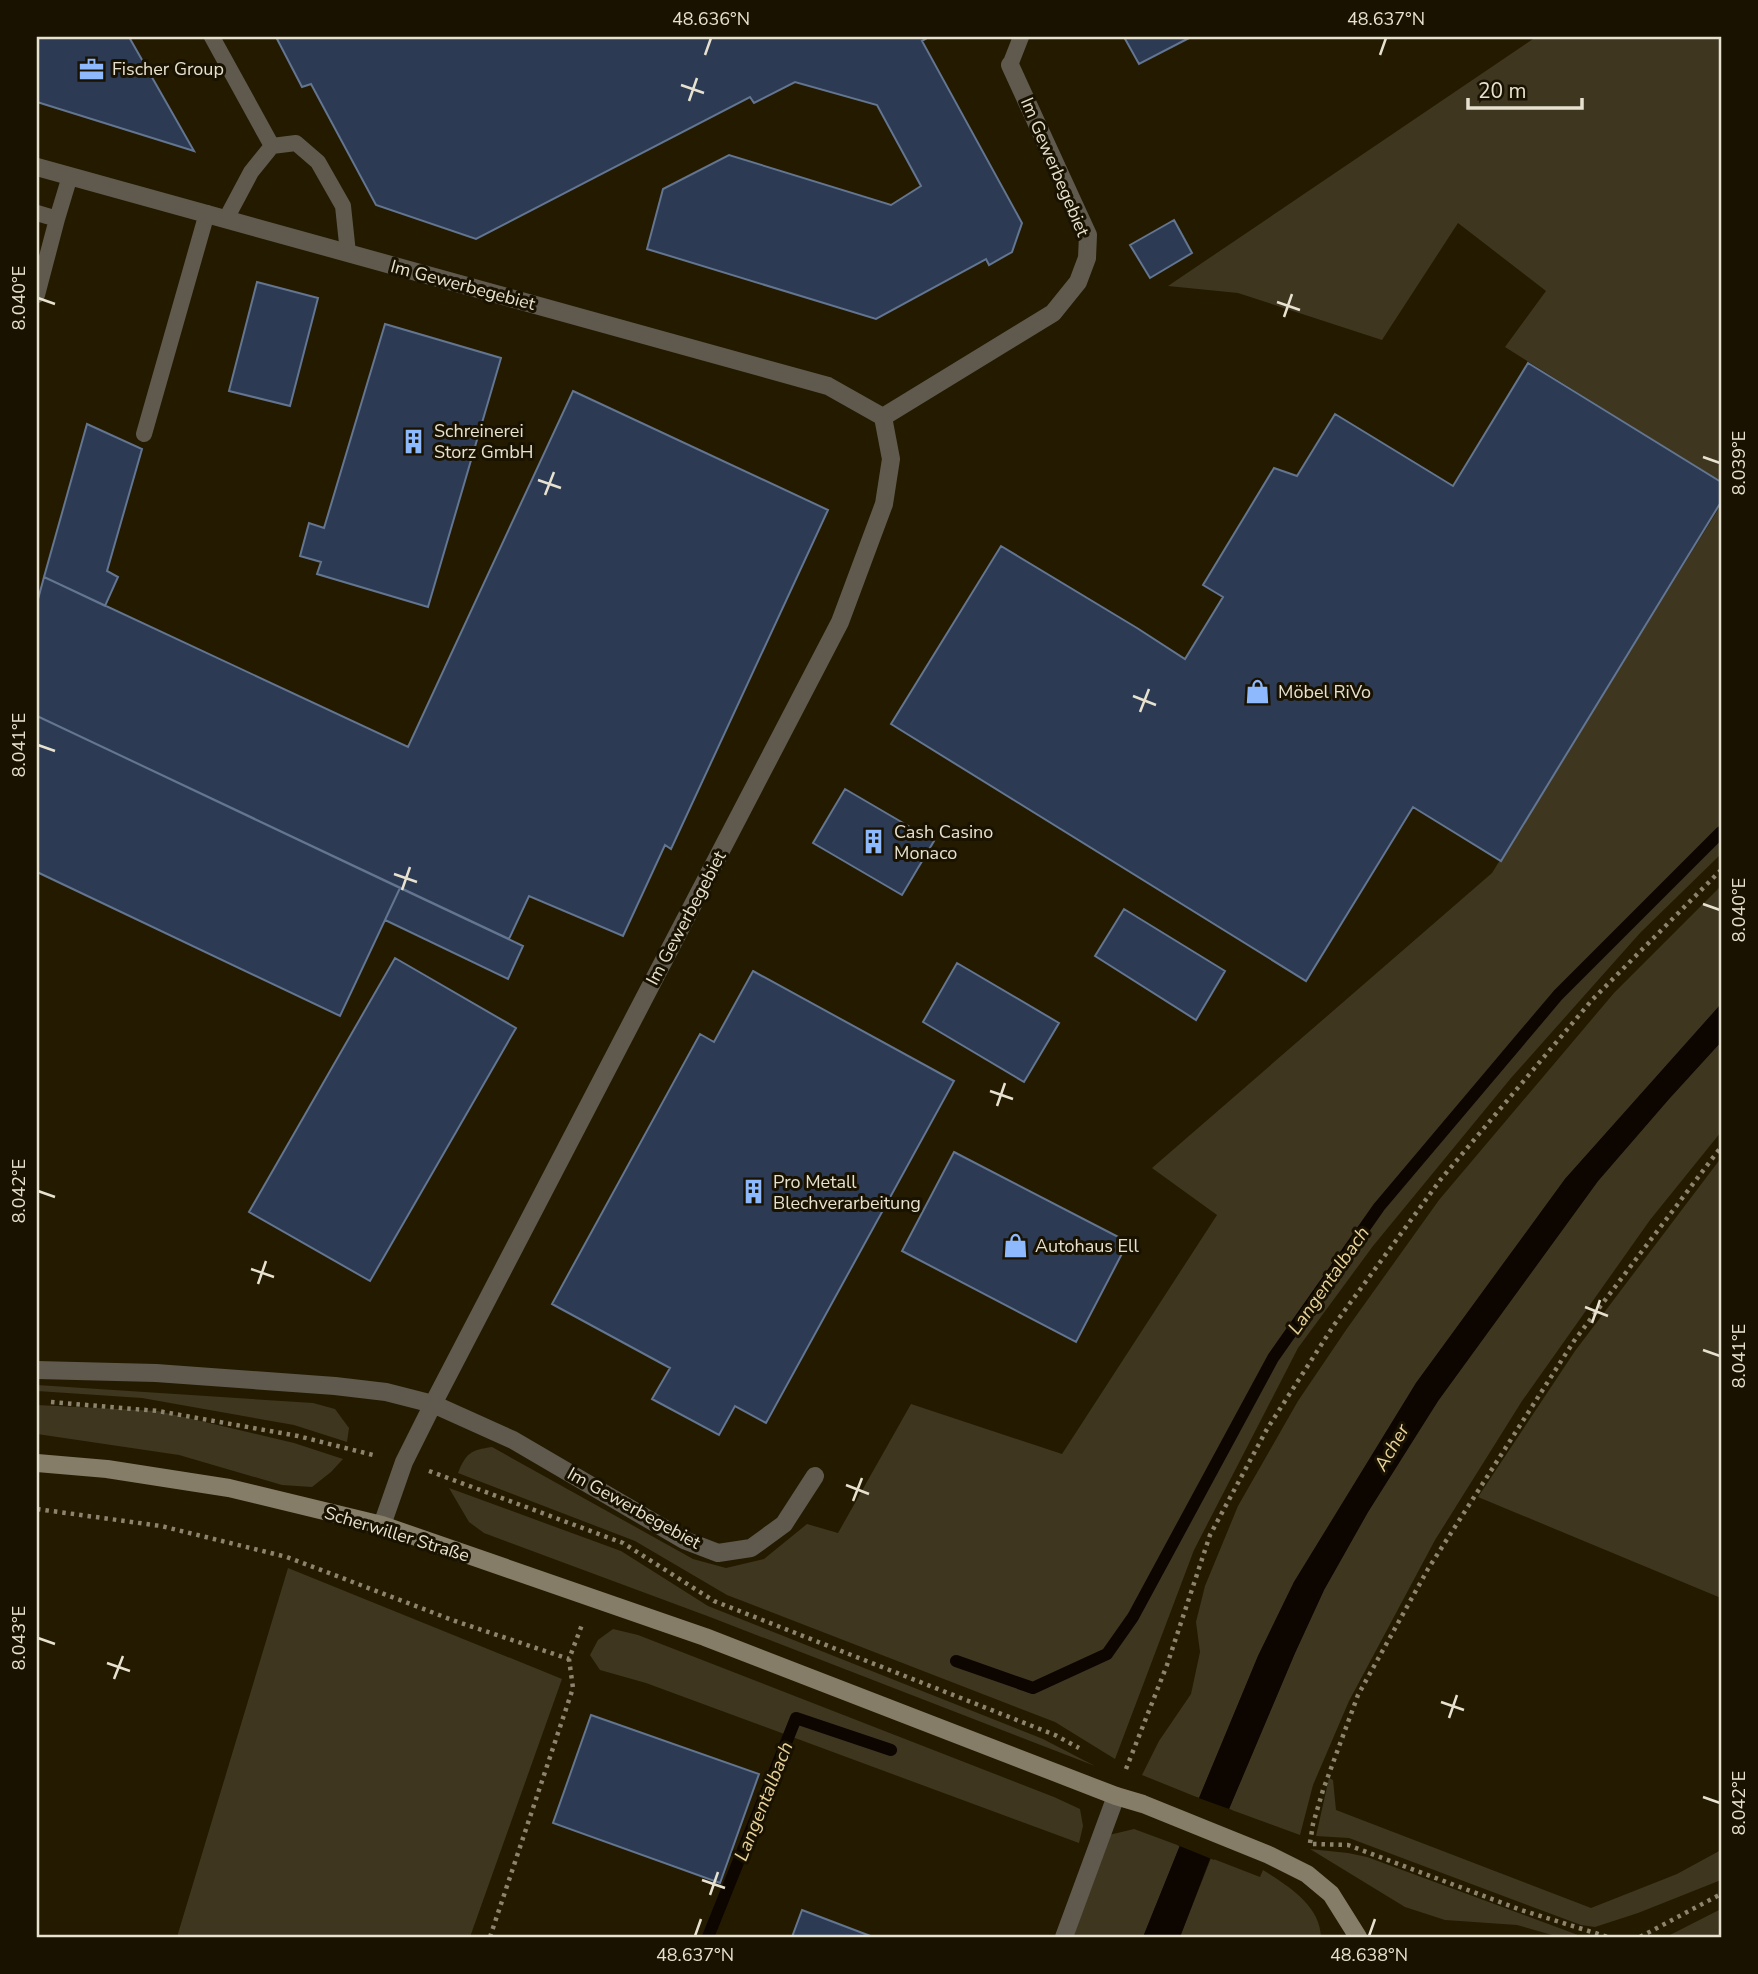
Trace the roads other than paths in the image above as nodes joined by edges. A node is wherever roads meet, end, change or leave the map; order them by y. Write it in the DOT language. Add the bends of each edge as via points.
graph roads {
  1 [pos="212,37"];
  2 [pos="1021,37"];
  3 [pos="1010,65"];
  4 [pos="272,146"];
  5 [pos="37,167"];
  6 [pos="70,176"];
  7 [pos="37,213"];
  8 [pos="207,214"];
  9 [pos="57,219"];
  10 [pos="226,219"];
  11 [pos="348,253"];
  12 [pos="37,295"];
  13 [pos="883,418"];
  14 [pos="144,435"];
  15 [pos="37,1370"];
  16 [pos="433,1404"];
  17 [pos="37,1463"];
  18 [pos="815,1476"];
  19 [pos="382,1525"];
  20 [pos="1116,1796"];
  21 [pos="1064,1937"];
  22 [pos="1357,1937"];
  1 -- 4 [label="lane"];
  2 -- 3 [label="lane"];
  3 -- 13 [label="street, Im Gewerbegebiet" via="1088,235 1087,258 1078,282 1053,313"];
  4 -- 10 [label="lane" via="251,172"];
  4 -- 11 [label="lane" via="296,143 318,162 342,206"];
  5 -- 6 [label="street, Im Gewerbegebiet"];
  6 -- 8 [label="street, Im Gewerbegebiet"];
  6 -- 9 [label="lane"];
  7 -- 9 [label="lane"];
  8 -- 10 [label="street, Im Gewerbegebiet"];
  8 -- 14 [label="lane"];
  9 -- 12 [label="lane"];
  10 -- 11 [label="street, Im Gewerbegebiet"];
  11 -- 13 [label="street, Im Gewerbegebiet" via="828,386"];
  13 -- 16 [label="street, Im Gewerbegebiet" via="891,459 884,504 840,622"];
  15 -- 16 [label="street, Im Gewerbegebiet" via="335,1386"];
  16 -- 18 [label="street, Im Gewerbegebiet" via="513,1440 684,1540 718,1553 751,1548 784,1524"];
  16 -- 19 [label="street, Im Gewerbegebiet" via="404,1462"];
  17 -- 19 [label="street, Scherwiller Straße" via="229,1488"];
  19 -- 20 [label="street, Scherwiller Straße" via="705,1637"];
  20 -- 21 [label="street"];
  20 -- 22 [label="street, Scherwiller Straße" via="1307,1874 1331,1894"];
}
